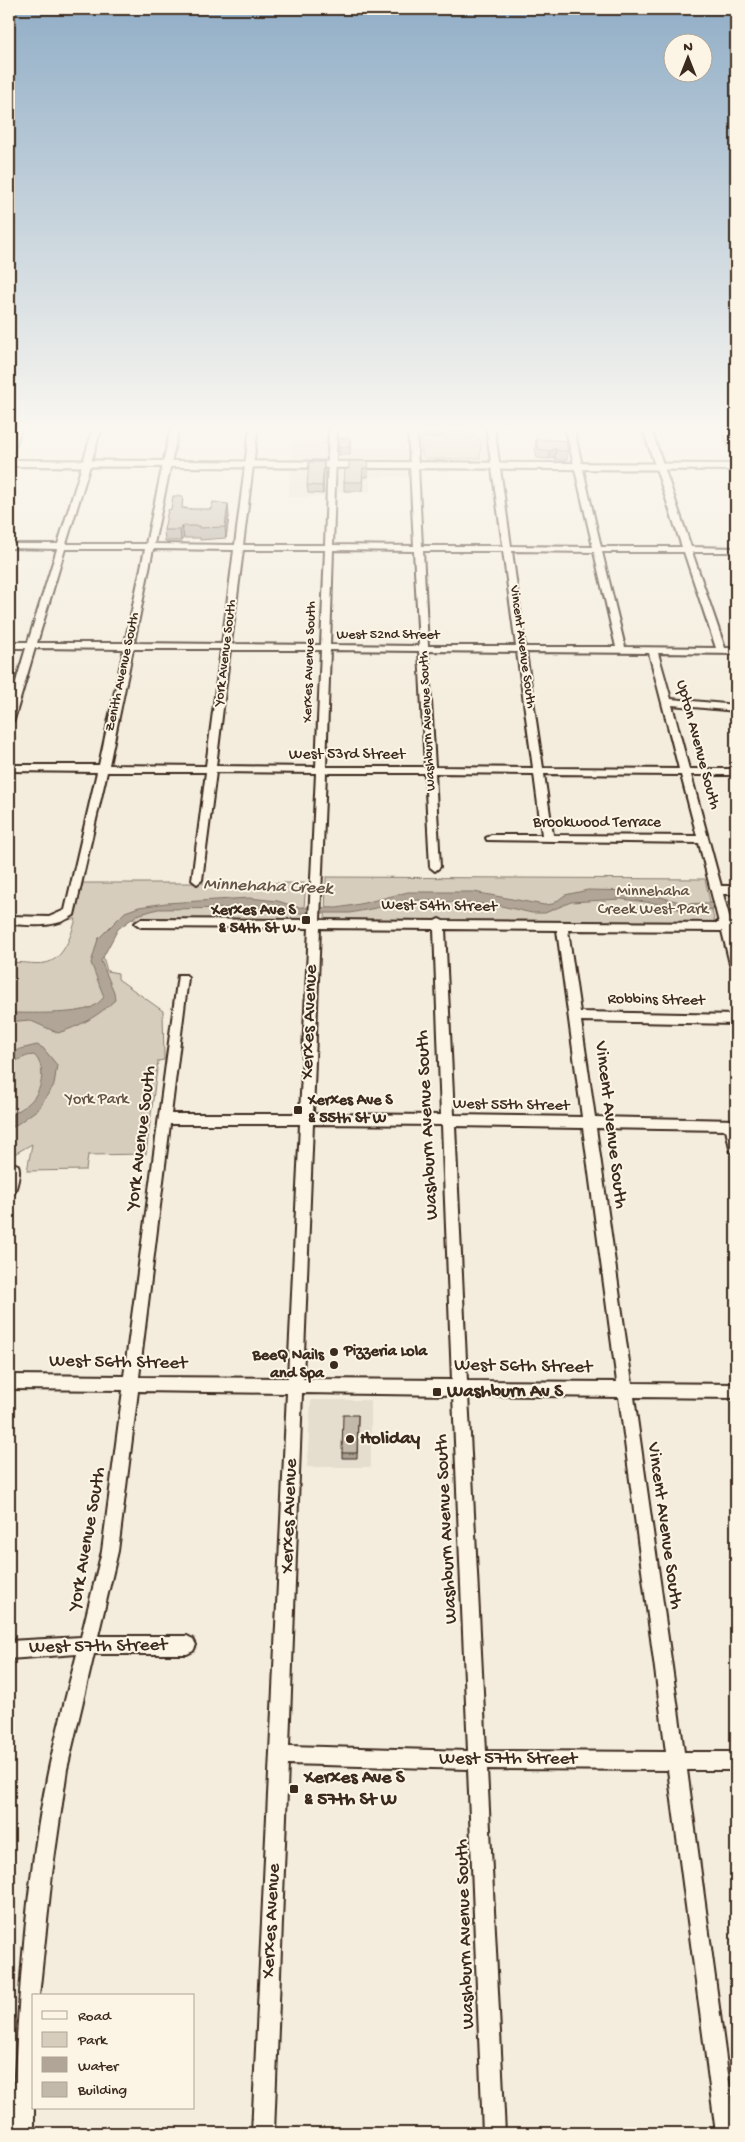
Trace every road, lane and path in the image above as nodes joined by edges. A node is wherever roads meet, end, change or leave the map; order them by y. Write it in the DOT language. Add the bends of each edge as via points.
graph roads {
  1 [pos="68,526"];
  2 [pos="155,526"];
  3 [pos="242,526"];
  4 [pos="329,526"];
  5 [pos="417,526"];
  6 [pos="504,526"];
  7 [pos="592,526"];
  8 [pos="678,526"];
  9 [pos="9,546"];
  10 [pos="62,547"];
  11 [pos="150,547"];
  12 [pos="239,547"];
  13 [pos="328,548"];
  14 [pos="419,549"];
  15 [pos="508,549"];
  16 [pos="598,550"];
  17 [pos="686,550"];
  18 [pos="736,550"];
  19 [pos="9,645"];
  20 [pos="31,646"];
  21 [pos="129,646"];
  22 [pos="227,647"];
  23 [pos="324,648"];
  24 [pos="424,649"];
  25 [pos="522,649"];
  26 [pos="621,650"];
  27 [pos="653,650"];
  28 [pos="721,651"];
  29 [pos="736,651"];
  30 [pos="667,702"];
  31 [pos="736,708"];
  32 [pos="9,720"];
  33 [pos="9,768"];
  34 [pos="103,768"];
  35 [pos="212,769"];
  36 [pos="321,769"];
  37 [pos="430,770"];
  38 [pos="685,771"];
  39 [pos="539,772"];
  40 [pos="736,772"];
  41 [pos="491,838"];
  42 [pos="548,839"];
  43 [pos="704,840"];
  44 [pos="435,867"];
  45 [pos="197,880"];
  46 [pos="736,890"];
  47 [pos="718,894"];
  48 [pos="314,899"];
  49 [pos="314,918"];
  50 [pos="9,920"];
  51 [pos="141,923"];
  52 [pos="439,924"];
  53 [pos="562,925"];
  54 [pos="732,927"];
  55 [pos="736,964"];
  56 [pos="182,978"];
  57 [pos="575,1016"];
  58 [pos="736,1019"];
  59 [pos="165,1119"];
  60 [pos="306,1121"];
  61 [pos="447,1121"];
  62 [pos="588,1124"];
  63 [pos="734,1125"];
  64 [pos="736,1148"];
  65 [pos="13,1169"];
  66 [pos="9,1189"];
  67 [pos="9,1382"];
  68 [pos="131,1384"];
  69 [pos="295,1386"];
  70 [pos="460,1386"];
  71 [pos="626,1388"];
  72 [pos="736,1391"];
  73 [pos="88,1645"];
  74 [pos="187,1646"];
  75 [pos="9,1650"];
  76 [pos="280,1755"];
  77 [pos="478,1760"];
  78 [pos="676,1760"];
  79 [pos="736,1761"];
  80 [pos="23,2133"];
  81 [pos="263,2133"];
  82 [pos="494,2133"];
  83 [pos="727,2133"];
  1 -- 10 [label="street"];
  2 -- 11 [label="street, Zenith Avenue South"];
  3 -- 12 [label="street, York Avenue South"];
  4 -- 13 [label="street, Xerxes Avenue South"];
  5 -- 14 [label="street, Washburn Avenue South"];
  6 -- 15 [label="street, Vincent Avenue South"];
  7 -- 16 [label="street"];
  8 -- 17 [label="street"];
  9 -- 10 [label="street"];
  10 -- 11 [label="street"];
  10 -- 20 [label="street"];
  11 -- 12 [label="street"];
  11 -- 21 [label="street, Zenith Avenue South"];
  12 -- 13 [label="street"];
  12 -- 22 [label="street, York Avenue South"];
  13 -- 14 [label="street"];
  13 -- 23 [label="street, Xerxes Avenue South"];
  14 -- 15 [label="street"];
  14 -- 24 [label="street, Washburn Avenue South"];
  15 -- 16 [label="street"];
  15 -- 25 [label="street, Vincent Avenue South"];
  16 -- 17 [label="street"];
  16 -- 26 [label="street"];
  17 -- 18 [label="street"];
  17 -- 28 [label="street"];
  19 -- 20 [label="street, West 52nd Street"];
  20 -- 21 [label="street, West 52nd Street"];
  20 -- 32 [label="street"];
  21 -- 22 [label="street, West 52nd Street"];
  21 -- 34 [label="street, Zenith Avenue South"];
  22 -- 23 [label="street, West 52nd Street"];
  22 -- 35 [label="street, York Avenue South"];
  23 -- 24 [label="street, West 52nd Street"];
  23 -- 36 [label="street, Xerxes Avenue South"];
  24 -- 25 [label="street, West 52nd Street"];
  24 -- 37 [label="street, Washburn Avenue South"];
  25 -- 26 [label="street, West 52nd Street"];
  25 -- 39 [label="street, Vincent Avenue South"];
  26 -- 27 [label="street, West 52nd Street"];
  27 -- 28 [label="street, West 52nd Street"];
  27 -- 30 [label="street, Upton Avenue South"];
  28 -- 29 [label="street, West 52nd Street"];
  30 -- 31 [label="street"];
  30 -- 38 [label="street, Upton Avenue South"];
  33 -- 34 [label="street, West 53rd Street"];
  34 -- 35 [label="street, West 53rd Street"];
  34 -- 50 [label="street, Zenith Avenue South" via="70,912 56,920"];
  35 -- 36 [label="street, West 53rd Street"];
  35 -- 45 [label="street, York Avenue South"];
  36 -- 37 [label="street, West 53rd Street"];
  36 -- 48 [label="street, Xerxes Avenue South"];
  37 -- 39 [label="street, West 53rd Street"];
  37 -- 44 [label="street, Washburn Avenue South"];
  38 -- 39 [label="street, West 53rd Street"];
  38 -- 40 [label="street, West 53rd Street"];
  38 -- 43 [label="street, Upton Avenue South"];
  39 -- 42 [label="street, Vincent Avenue South"];
  41 -- 42 [label="street, Brookwood Terrace"];
  42 -- 43 [label="street, Brookwood Terrace"];
  43 -- 47 [label="street, Upton Avenue South"];
  46 -- 47 [label="street"];
  47 -- 54 [label="street, Upton Avenue South"];
  48 -- 49 [label="street, Xerxes Avenue"];
  49 -- 51 [label="street, West 54th Street"];
  49 -- 52 [label="street, West 54th Street"];
  49 -- 60 [label="street, Xerxes Avenue"];
  52 -- 53 [label="street, West 54th Street"];
  52 -- 61 [label="street, Washburn Avenue South"];
  53 -- 54 [label="street, West 54th Street"];
  53 -- 57 [label="street, Vincent Avenue South"];
  54 -- 55 [label="street, Upton Avenue South"];
  56 -- 59 [label="street, York Avenue South"];
  57 -- 58 [label="street, Robbins Street"];
  57 -- 62 [label="street, Vincent Avenue South"];
  59 -- 60 [label="street, West 55th Street"];
  59 -- 68 [label="street, York Avenue South"];
  60 -- 61 [label="street, West 55th Street"];
  60 -- 69 [label="street, Xerxes Avenue"];
  61 -- 62 [label="street, West 55th Street"];
  61 -- 70 [label="street, Washburn Avenue South"];
  62 -- 63 [label="street, West 55th Street"];
  62 -- 71 [label="street, Vincent Avenue South"];
  63 -- 64 [label="street"];
  65 -- 66 [label="street"];
  67 -- 68 [label="street, West 56th Street"];
  68 -- 69 [label="street, West 56th Street"];
  68 -- 73 [label="street, York Avenue South" via="110,1551"];
  69 -- 70 [label="street, West 56th Street"];
  69 -- 76 [label="street, Xerxes Avenue"];
  70 -- 71 [label="street, West 56th Street"];
  70 -- 77 [label="street, Washburn Avenue South"];
  71 -- 72 [label="street, West 56th Street"];
  71 -- 78 [label="street, Vincent Avenue South"];
  73 -- 74 [label="street, West 57th Street"];
  73 -- 75 [label="street, West 57th Street"];
  73 -- 80 [label="street, York Avenue South" via="58,1770 42,1874 30,1989"];
  76 -- 77 [label="street, West 57th Street"];
  76 -- 81 [label="street, Xerxes Avenue"];
  77 -- 78 [label="street, West 57th Street"];
  77 -- 82 [label="street, Washburn Avenue South"];
  78 -- 79 [label="street, West 57th Street"];
  78 -- 83 [label="street, Vincent Avenue South"];
}
